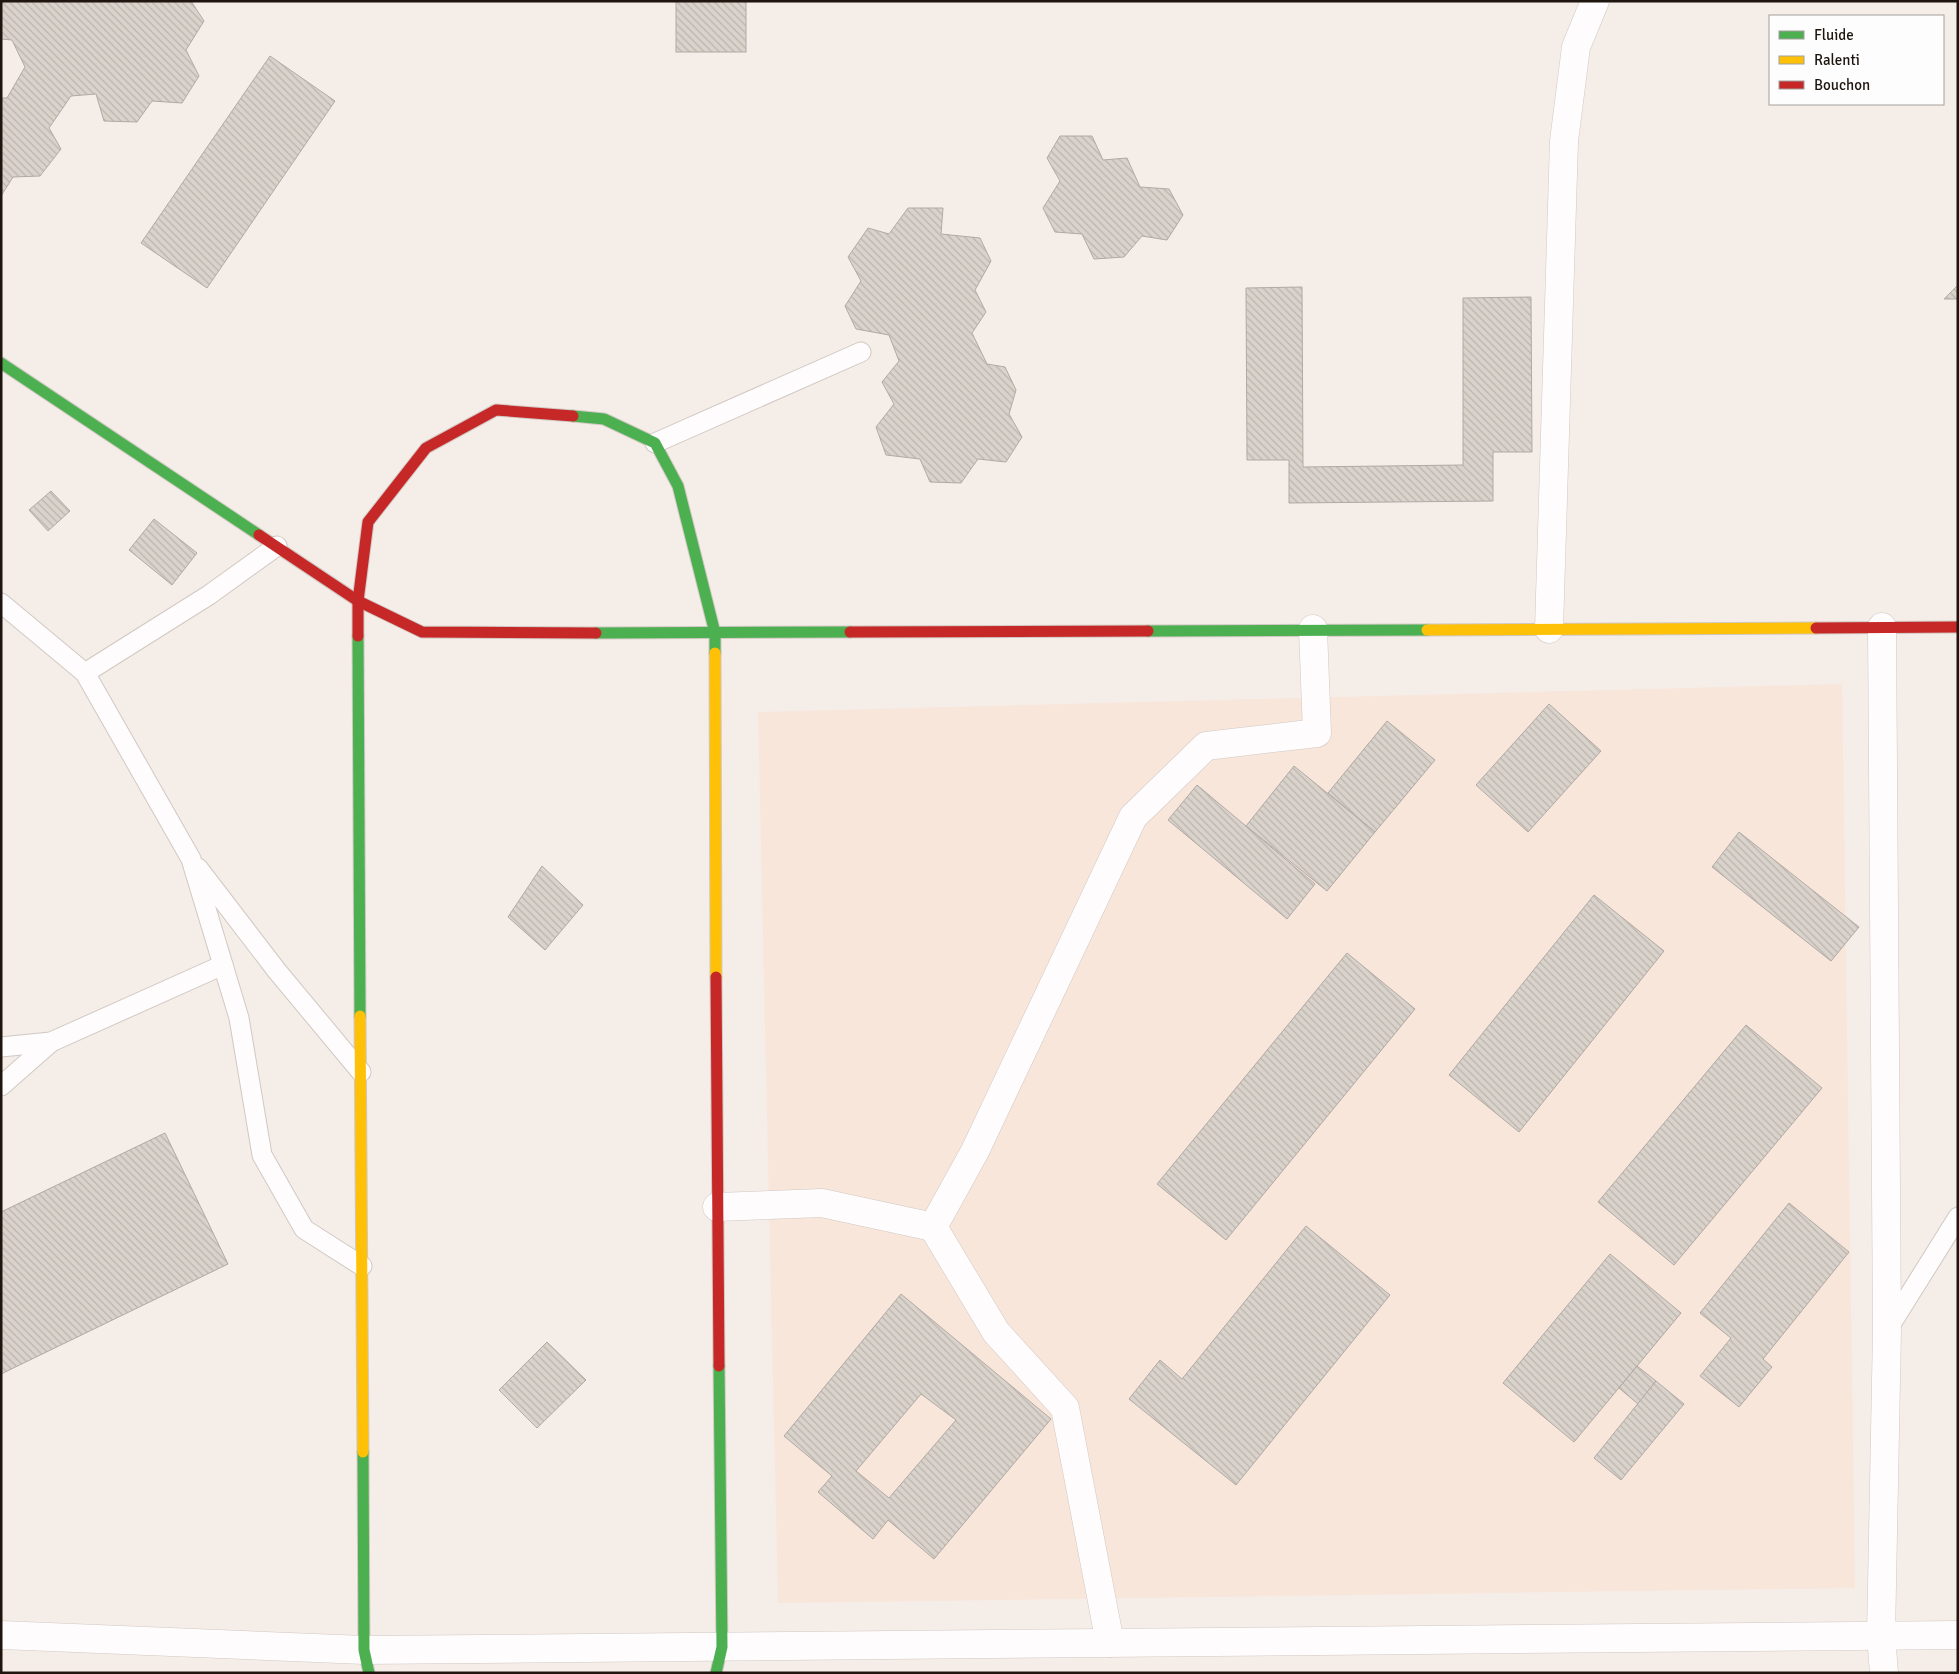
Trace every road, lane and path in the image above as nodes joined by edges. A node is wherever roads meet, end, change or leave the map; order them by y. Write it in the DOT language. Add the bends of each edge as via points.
graph roads {
  1 [pos="1595,1"];
  2 [pos="861,352"];
  3 [pos="1,363"];
  4 [pos="656,443"];
  5 [pos="277,546"];
  6 [pos="358,601"];
  7 [pos="1,603"];
  8 [pos="1958,627"];
  9 [pos="1882,628"];
  10 [pos="1313,629"];
  11 [pos="1549,629"];
  12 [pos="715,634"];
  13 [pos="85,673"];
  14 [pos="191,859"];
  15 [pos="223,964"];
  16 [pos="51,1042"];
  17 [pos="1,1047"];
  18 [pos="361,1072"];
  19 [pos="1,1086"];
  20 [pos="717,1206"];
  21 [pos="1958,1217"];
  22 [pos="933,1228"];
  23 [pos="362,1266"];
  24 [pos="1887,1330"];
  25 [pos="1,1635"];
  26 [pos="1958,1635"];
  27 [pos="1881,1636"];
  28 [pos="1110,1643"];
  29 [pos="722,1647"];
  30 [pos="366,1661"];
  31 [pos="716,1673"];
  32 [pos="1884,1673"];
  1 -- 11 [label="street" via="1576,48 1564,141"];
  2 -- 4 [label="lane"];
  3 -- 5 [label="street"];
  4 -- 6 [label="street" via="604,419 496,410 426,448 368,522"];
  4 -- 12 [label="street" via="678,486"];
  5 -- 6 [label="street"];
  5 -- 13 [label="lane" via="209,595"];
  6 -- 12 [label="street" via="422,632"];
  6 -- 18 [label="street"];
  7 -- 13 [label="lane"];
  8 -- 9 [label="street"];
  9 -- 11 [label="street"];
  9 -- 24 [label="street"];
  10 -- 11 [label="street"];
  10 -- 12 [label="street"];
  10 -- 22 [label="street" via="1317,733 1206,746 1132,817 975,1151"];
  12 -- 20 [label="street"];
  13 -- 14 [label="lane"];
  14 -- 15 [label="lane"];
  14 -- 18 [label="lane" via="277,971"];
  15 -- 16 [label="lane"];
  15 -- 23 [label="lane" via="239,1018 262,1155 304,1230"];
  16 -- 17 [label="lane"];
  16 -- 19 [label="lane"];
  18 -- 23 [label="street"];
  20 -- 22 [label="street" via="822,1203"];
  20 -- 29 [label="street"];
  21 -- 24 [label="lane"];
  22 -- 28 [label="street" via="996,1332 1065,1408"];
  23 -- 30 [label="street"];
  24 -- 27 [label="street"];
  25 -- 30 [label="street"];
  26 -- 27 [label="street"];
  27 -- 28 [label="street"];
  27 -- 32 [label="street"];
  28 -- 29 [label="street"];
  29 -- 30 [label="street"];
  29 -- 31 [label="street"];
}
